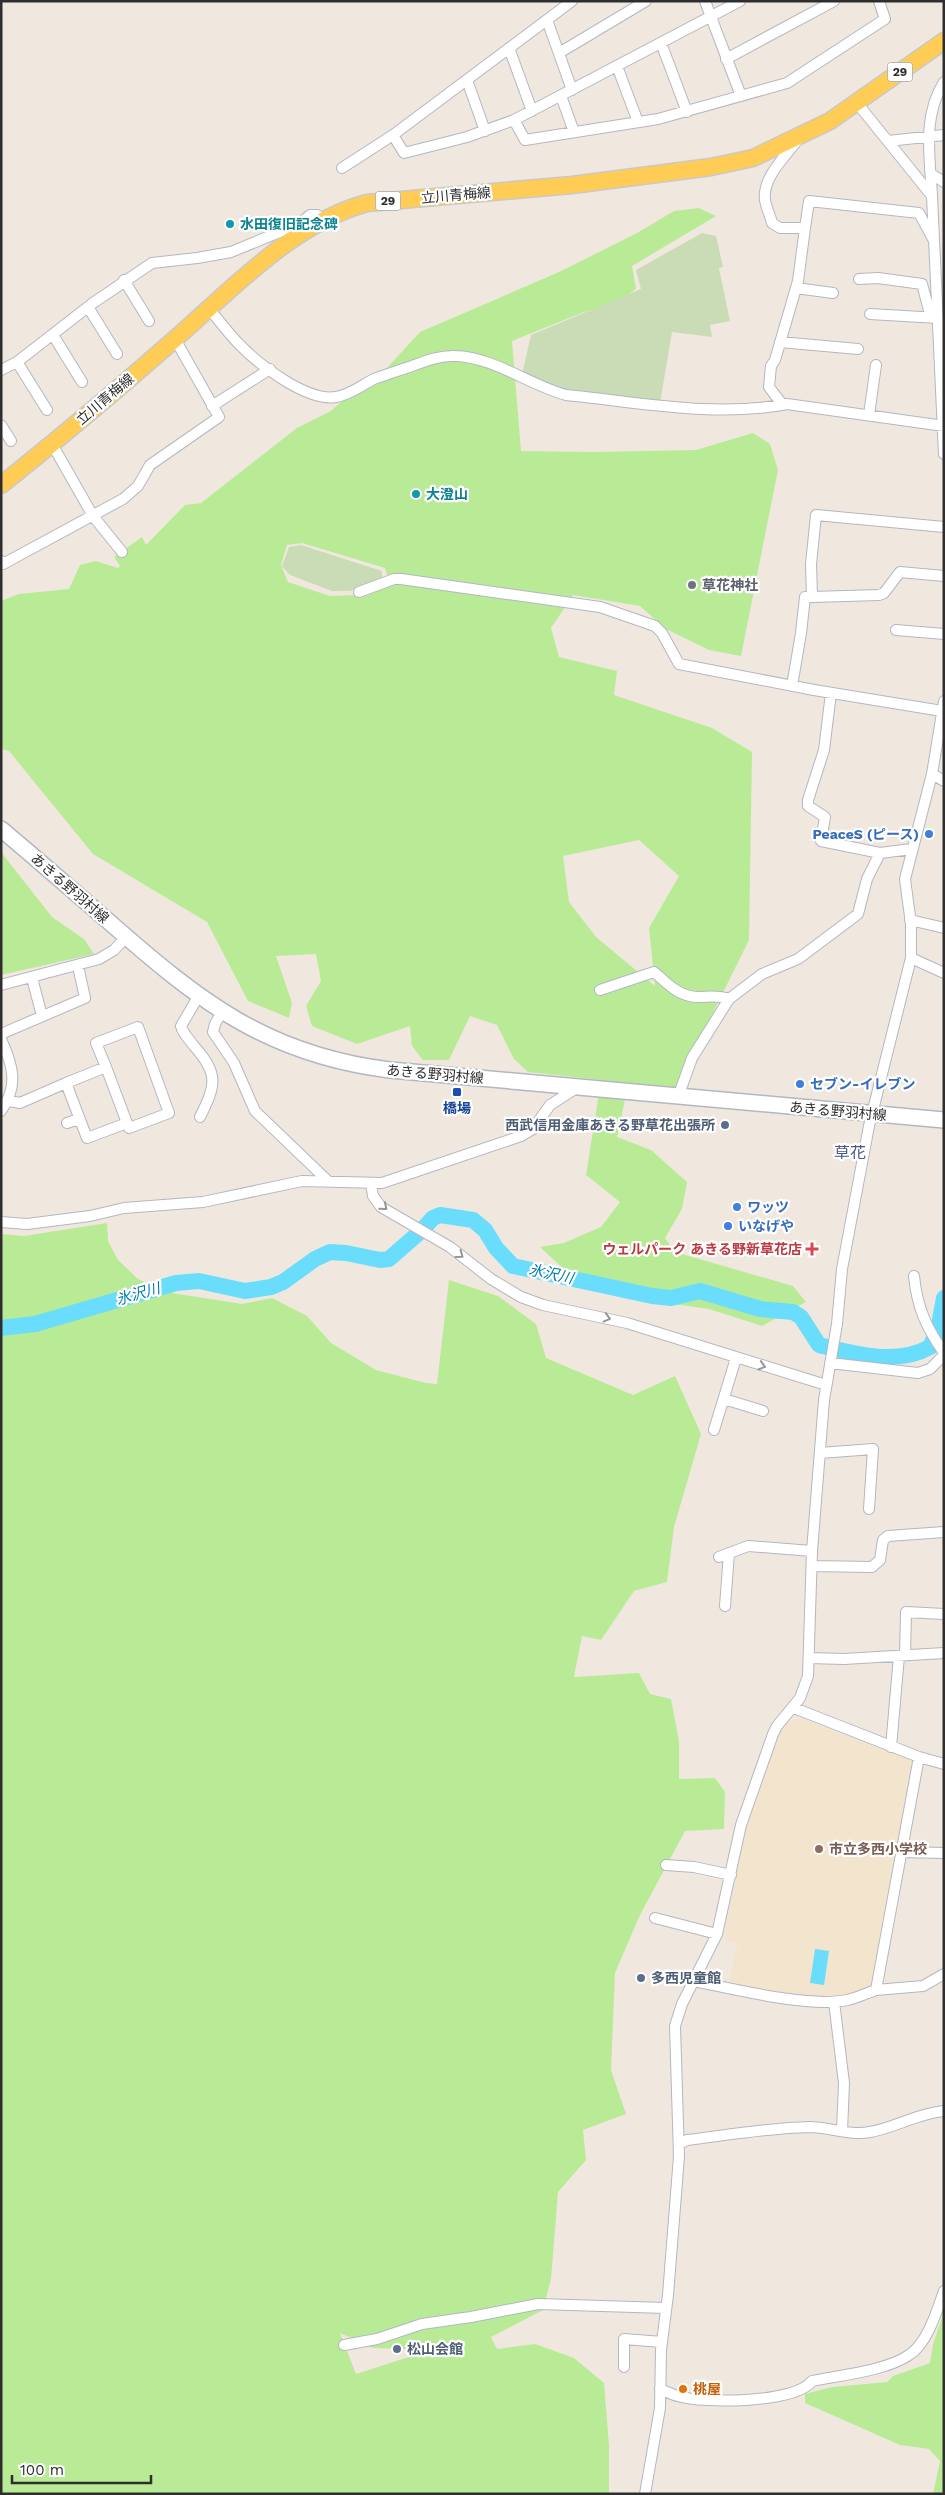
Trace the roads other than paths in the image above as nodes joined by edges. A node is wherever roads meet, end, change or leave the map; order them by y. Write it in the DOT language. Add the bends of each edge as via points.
graph roads {
  1 [pos="572,1"];
  2 [pos="646,1"];
  3 [pos="705,1"];
  4 [pos="740,1"];
  5 [pos="834,1"];
  6 [pos="879,1"];
  7 [pos="711,16"];
  8 [pos="547,20"];
  9 [pos="944,41"];
  10 [pos="661,43"];
  11 [pos="509,48"];
  12 [pos="558,53"];
  13 [pos="726,59"];
  14 [pos="617,66"];
  15 [pos="467,80"];
  16 [pos="944,82"];
  17 [pos="572,90"];
  18 [pos="561,96"];
  19 [pos="741,96"];
  20 [pos="857,103"];
  21 [pos="532,111"];
  22 [pos="687,112"];
  23 [pos="514,120"];
  24 [pos="638,122"];
  25 [pos="485,131"];
  26 [pos="574,132"];
  27 [pos="944,134"];
  28 [pos="393,135"];
  29 [pos="928,137"];
  30 [pos="800,138"];
  31 [pos="888,141"];
  32 [pos="342,168"];
  33 [pos="931,174"];
  34 [pos="944,182"];
  35 [pos="932,196"];
  36 [pos="322,219"];
  37 [pos="805,228"];
  38 [pos="934,241"];
  39 [pos="859,279"];
  40 [pos="124,280"];
  41 [pos="796,288"];
  42 [pos="834,293"];
  43 [pos="88,307"];
  44 [pos="209,309"];
  45 [pos="870,314"];
  46 [pos="941,317"];
  47 [pos="149,321"];
  48 [pos="53,335"];
  49 [pos="175,339"];
  50 [pos="780,342"];
  51 [pos="858,349"];
  52 [pos="117,354"];
  53 [pos="17,362"];
  54 [pos="876,365"];
  55 [pos="270,369"];
  56 [pos="1,370"];
  57 [pos="82,382"];
  58 [pos="782,404"];
  59 [pos="212,406"];
  60 [pos="47,410"];
  61 [pos="869,415"];
  62 [pos="1,425"];
  63 [pos="943,426"];
  64 [pos="11,441"];
  65 [pos="52,444"];
  66 [pos="944,454"];
  67 [pos="1,485"];
  68 [pos="92,516"];
  69 [pos="944,527"];
  70 [pos="122,552"];
  71 [pos="1,561"];
  72 [pos="944,576"];
  73 [pos="358,592"];
  74 [pos="812,597"];
  75 [pos="896,630"];
  76 [pos="944,634"];
  77 [pos="792,686"];
  78 [pos="831,693"];
  79 [pos="943,706"];
  80 [pos="932,774"];
  81 [pos="944,781"];
  82 [pos="1,829"];
  83 [pos="912,849"];
  84 [pos="880,853"];
  85 [pos="910,920"];
  86 [pos="944,928"];
  87 [pos="126,937"];
  88 [pos="911,958"];
  89 [pos="78,966"];
  90 [pos="944,973"];
  91 [pos="32,978"];
  92 [pos="1,986"];
  93 [pos="600,990"];
  94 [pos="198,996"];
  95 [pos="730,999"];
  96 [pos="222,1012"];
  97 [pos="42,1016"];
  98 [pos="2,1042"];
  99 [pos="106,1067"];
  100 [pos="66,1083"];
  101 [pos="578,1088"];
  102 [pos="678,1096"];
  103 [pos="9,1101"];
  104 [pos="1,1111"];
  105 [pos="872,1115"];
  106 [pos="200,1117"];
  107 [pos="79,1119"];
  108 [pos="944,1120"];
  109 [pos="67,1123"];
  110 [pos="127,1123"];
  111 [pos="328,1181"];
  112 [pos="371,1183"];
  113 [pos="1,1222"];
  114 [pos="914,1276"];
  115 [pos="942,1351"];
  116 [pos="736,1358"];
  117 [pos="830,1359"];
  118 [pos="826,1385"];
  119 [pos="724,1399"];
  120 [pos="763,1411"];
  121 [pos="714,1430"];
  122 [pos="820,1453"];
  123 [pos="869,1509"];
  124 [pos="944,1532"];
  125 [pos="812,1551"];
  126 [pos="812,1566"];
  127 [pos="725,1606"];
  128 [pos="944,1614"];
  129 [pos="944,1653"];
  130 [pos="902,1656"];
  131 [pos="809,1658"];
  132 [pos="794,1708"];
  133 [pos="891,1747"];
  134 [pos="919,1757"];
  135 [pos="944,1764"];
  136 [pos="901,1852"];
  137 [pos="944,1853"];
  138 [pos="666,1865"];
  139 [pos="731,1875"];
  140 [pos="655,1918"];
  141 [pos="717,1934"];
  142 [pos="944,1974"];
  143 [pos="694,1981"];
  144 [pos="876,1990"];
  145 [pos="834,2002"];
  146 [pos="944,2111"];
  147 [pos="842,2131"];
  148 [pos="679,2144"];
  149 [pos="944,2291"];
  150 [pos="666,2308"];
  151 [pos="662,2342"];
  152 [pos="344,2346"];
  153 [pos="624,2367"];
  154 [pos="660,2389"];
  155 [pos="645,2494"];
  1 -- 8 [label="street"];
  2 -- 12 [label="street"];
  3 -- 7 [label="street"];
  4 -- 7 [label="street"];
  5 -- 13 [label="street"];
  6 -- 19 [label="street" via="885,19 787,83"];
  7 -- 10 [label="street"];
  7 -- 13 [label="street"];
  8 -- 11 [label="street"];
  8 -- 12 [label="street"];
  9 -- 20 [label="main road, 立川青梅線 / 29"];
  10 -- 14 [label="street"];
  10 -- 22 [label="street"];
  11 -- 15 [label="street"];
  11 -- 21 [label="street"];
  12 -- 17 [label="street"];
  13 -- 19 [label="street"];
  14 -- 17 [label="street"];
  14 -- 24 [label="street"];
  15 -- 25 [label="street"];
  15 -- 28 [label="street"];
  16 -- 29 [label="street" via="934,97"];
  17 -- 18 [label="street"];
  18 -- 21 [label="street"];
  18 -- 26 [label="street"];
  19 -- 22 [label="street"];
  20 -- 30 [label="main road, 立川青梅線 / 29"];
  20 -- 31 [label="street"];
  21 -- 23 [label="street"];
  22 -- 24 [label="street"];
  23 -- 25 [label="street"];
  23 -- 26 [label="street" via="525,140"];
  24 -- 26 [label="street"];
  25 -- 28 [label="street" via="404,153"];
  27 -- 29 [label="street"];
  28 -- 32 [label="street"];
  29 -- 31 [label="street"];
  29 -- 33 [label="street"];
  30 -- 36 [label="main road, 立川青梅線 / 29" via="753,158 718,166 572,185 367,203"];
  30 -- 37 [label="street" via="766,185 765,199 772,223 780,228"];
  31 -- 35 [label="street"];
  33 -- 34 [label="street"];
  33 -- 35 [label="street"];
  35 -- 38 [label="street"];
  36 -- 40 [label="street" via="310,215 299,224 231,252 152,262"];
  36 -- 44 [label="main road, 立川青梅線 / 29" via="261,264"];
  37 -- 38 [label="street" via="809,201 918,213"];
  37 -- 41 [label="street"];
  38 -- 46 [label="street"];
  39 -- 46 [label="street" via="878,278 922,284 930,314"];
  40 -- 43 [label="street"];
  40 -- 47 [label="street"];
  41 -- 42 [label="street"];
  41 -- 50 [label="street"];
  43 -- 48 [label="street"];
  43 -- 52 [label="street"];
  44 -- 49 [label="main road, 立川青梅線 / 29"];
  44 -- 55 [label="street" via="238,344"];
  45 -- 46 [label="street"];
  46 -- 63 [label="street"];
  48 -- 53 [label="street"];
  48 -- 57 [label="street"];
  49 -- 59 [label="street"];
  49 -- 65 [label="main road, 立川青梅線 / 29"];
  50 -- 51 [label="street"];
  50 -- 58 [label="street" via="771,366 769,387"];
  53 -- 56 [label="street"];
  53 -- 60 [label="street"];
  54 -- 61 [label="street"];
  55 -- 58 [label="street" via="314,396 336,397 375,379 453,356 488,363 566,395 689,408 727,409"];
  55 -- 59 [label="street"];
  58 -- 61 [label="street"];
  59 -- 68 [label="street" via="219,417 150,465 138,486 123,500"];
  61 -- 63 [label="street"];
  62 -- 64 [label="street"];
  63 -- 66 [label="street"];
  65 -- 67 [label="main road, 立川青梅線 / 29"];
  65 -- 68 [label="street"];
  68 -- 70 [label="street"];
  68 -- 71 [label="street" via="3,564"];
  69 -- 74 [label="street" via="816,515 811,564"];
  72 -- 74 [label="street" via="900,572 879,595"];
  73 -- 77 [label="street" via="401,579 600,607 655,626 679,664"];
  74 -- 77 [label="street" via="805,597"];
  75 -- 76 [label="street"];
  77 -- 78 [label="street"];
  78 -- 79 [label="street"];
  78 -- 84 [label="street" via="824,750 808,806 825,817 821,841"];
  79 -- 80 [label="street"];
  80 -- 81 [label="street"];
  80 -- 83 [label="street"];
  82 -- 87 [label="main road, あきる野羽村線"];
  83 -- 84 [label="street"];
  83 -- 85 [label="street" via="905,879"];
  84 -- 95 [label="street" via="867,879 858,914 798,959 762,974"];
  85 -- 86 [label="street"];
  85 -- 88 [label="street"];
  87 -- 89 [label="street" via="109,954"];
  87 -- 94 [label="main road, あきる野羽村線"];
  88 -- 90 [label="street"];
  88 -- 105 [label="street"];
  89 -- 91 [label="street"];
  89 -- 97 [label="street" via="85,998"];
  91 -- 92 [label="street"];
  91 -- 97 [label="street"];
  93 -- 95 [label="street" via="654,972 679,993"];
  94 -- 96 [label="main road, あきる野羽村線"];
  94 -- 106 [label="street" via="181,1026 182,1032 212,1072 213,1091"];
  95 -- 102 [label="street" via="692,1058"];
  96 -- 101 [label="main road, あきる野羽村線" via="290,1046 357,1065"];
  96 -- 111 [label="street" via="214,1032 234,1063 255,1111"];
  97 -- 98 [label="street"];
  98 -- 103 [label="street" via="12,1066 14,1082"];
  99 -- 100 [label="street"];
  99 -- 110 [label="street"];
  99 -- 110 [label="street" via="96,1042 138,1027 169,1113 129,1128"];
  100 -- 103 [label="street" via="20,1102"];
  100 -- 107 [label="street"];
  101 -- 102 [label="main road, あきる野羽村線"];
  101 -- 112 [label="street" via="547,1108 533,1129 522,1136"];
  102 -- 105 [label="main road, あきる野羽村線"];
  103 -- 104 [label="street"];
  105 -- 108 [label="main road, あきる野羽村線"];
  105 -- 117 [label="street" via="842,1269"];
  107 -- 109 [label="street"];
  107 -- 110 [label="street" via="87,1138"];
  111 -- 112 [label="street"];
  111 -- 113 [label="street" via="296,1182 208,1201 124,1208 32,1224"];
  112 -- 116 [label="street, one-way" via="373,1196 381,1207 521,1297 543,1305 627,1323"];
  114 -- 115 [label="street" via="916,1296 926,1327"];
  115 -- 117 [label="street" via="930,1369 918,1373"];
  116 -- 118 [label="street, one-way"];
  116 -- 119 [label="street"];
  117 -- 118 [label="street"];
  118 -- 122 [label="street"];
  119 -- 120 [label="street"];
  119 -- 121 [label="street"];
  122 -- 123 [label="street" via="874,1449"];
  122 -- 125 [label="street"];
  124 -- 126 [label="street" via="888,1536 883,1540 880,1560 872,1567"];
  125 -- 126 [label="street"];
  125 -- 127 [label="street" via="748,1546 724,1555"];
  126 -- 131 [label="street"];
  128 -- 130 [label="street" via="906,1612"];
  129 -- 130 [label="street"];
  130 -- 131 [label="street"];
  130 -- 133 [label="street"];
  131 -- 132 [label="street" via="805,1689"];
  132 -- 133 [label="street"];
  132 -- 139 [label="street" via="780,1721 773,1734 742,1825"];
  133 -- 134 [label="street"];
  134 -- 135 [label="street"];
  134 -- 136 [label="street"];
  136 -- 137 [label="street"];
  136 -- 144 [label="street"];
  138 -- 139 [label="street"];
  139 -- 141 [label="street"];
  140 -- 141 [label="street"];
  141 -- 143 [label="street"];
  142 -- 144 [label="street" via="923,1986"];
  143 -- 145 [label="street" via="768,1996"];
  143 -- 148 [label="street" via="682,2004 676,2026"];
  144 -- 145 [label="street"];
  145 -- 147 [label="street" via="844,2083"];
  146 -- 147 [label="street" via="871,2132"];
  147 -- 148 [label="street" via="822,2127 770,2128 687,2140"];
  148 -- 150 [label="street"];
  149 -- 154 [label="street" via="928,2332 910,2355 876,2369 812,2381 800,2391 755,2400 679,2397"];
  150 -- 151 [label="street"];
  150 -- 152 [label="street" via="538,2304 422,2324"];
  151 -- 153 [label="street" via="624,2339"];
  151 -- 154 [label="street"];
  154 -- 155 [label="street" via="660,2408"];
}
